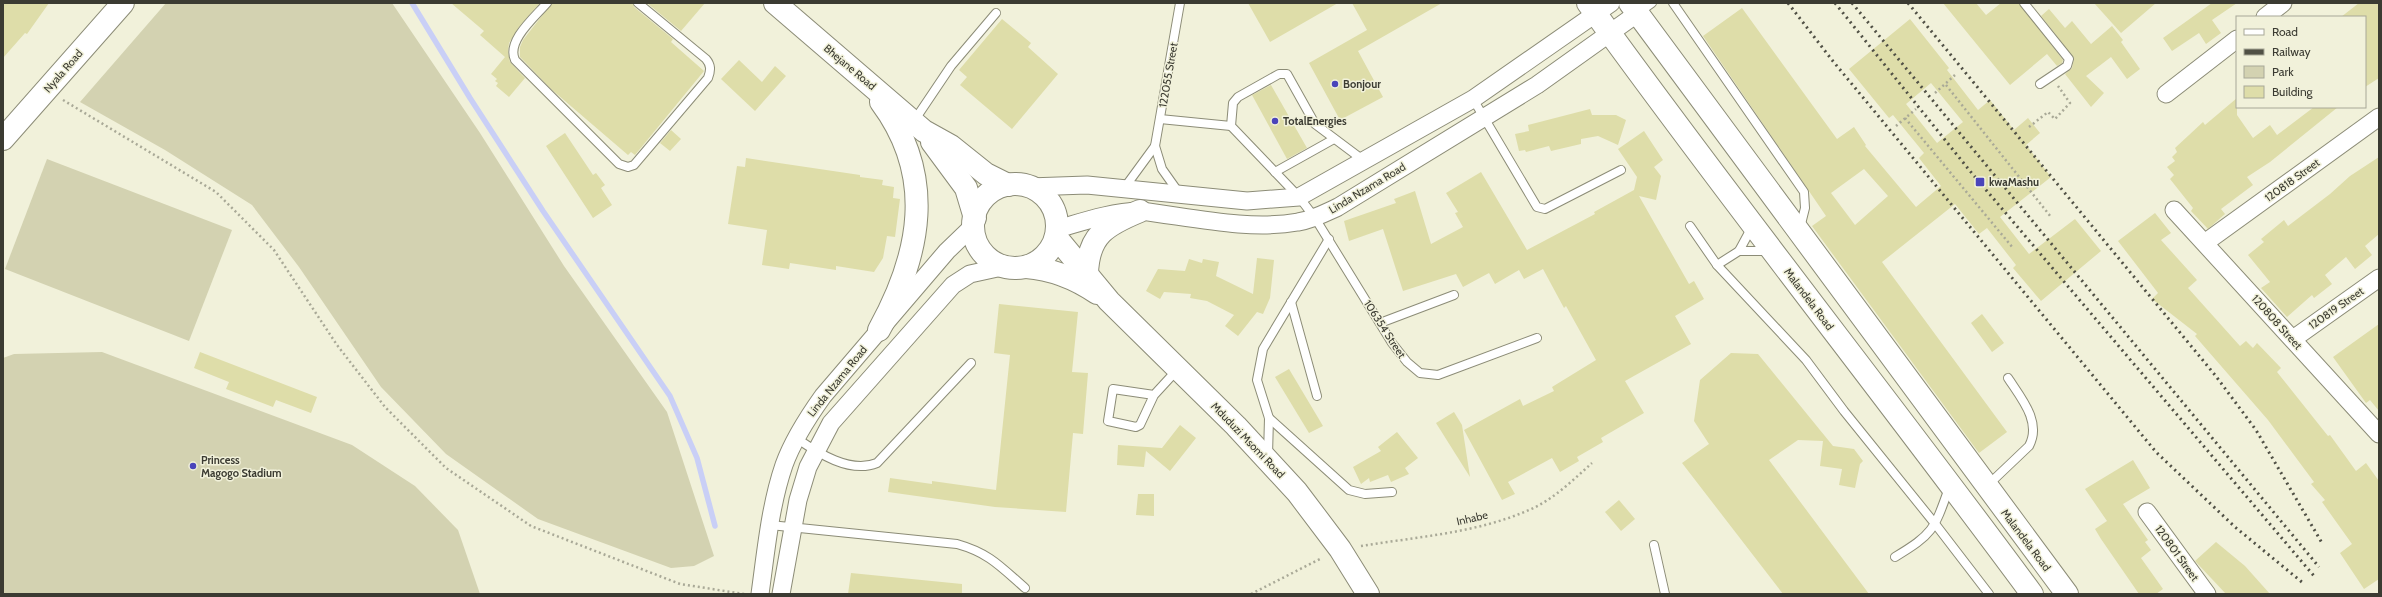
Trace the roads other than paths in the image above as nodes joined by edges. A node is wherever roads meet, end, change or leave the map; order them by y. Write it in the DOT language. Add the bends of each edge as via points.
graph roads {
  1 [pos="124,3"];
  2 [pos="547,3"];
  3 [pos="638,3"];
  4 [pos="775,3"];
  5 [pos="1180,3"];
  6 [pos="1673,3"];
  7 [pos="2024,3"];
  8 [pos="2283,3"];
  9 [pos="1598,6"];
  10 [pos="1640,6"];
  11 [pos="996,13"];
  12 [pos="2266,16"];
  13 [pos="1611,35"];
  14 [pos="2236,40"];
  15 [pos="863,77"];
  16 [pos="2040,84"];
  17 [pos="2166,94"];
  18 [pos="1473,99"];
  19 [pos="2379,117"];
  20 [pos="1483,118"];
  21 [pos="1160,119"];
  22 [pos="919,126"];
  23 [pos="1231,126"];
  24 [pos="3,139"];
  25 [pos="1334,139"];
  26 [pos="1155,146"];
  27 [pos="1382,149"];
  28 [pos="1363,160"];
  29 [pos="1621,170"];
  30 [pos="1396,171"];
  31 [pos="1275,172"];
  32 [pos="1008,185"];
  33 [pos="1029,187"];
  34 [pos="1125,187"];
  35 [pos="1179,193"];
  36 [pos="1299,197"];
  37 [pos="1216,198"];
  38 [pos="2174,210"];
  39 [pos="1140,211"];
  40 [pos="1315,218"];
  41 [pos="1213,220"];
  42 [pos="974,222"];
  43 [pos="1753,225"];
  44 [pos="1690,226"];
  45 [pos="1799,231"];
  46 [pos="1056,233"];
  47 [pos="1329,238"];
  48 [pos="2206,242"];
  49 [pos="1772,250"];
  50 [pos="1739,251"];
  51 [pos="1717,265"];
  52 [pos="1002,267"];
  53 [pos="1026,267"];
  54 [pos="1087,274"];
  55 [pos="2379,278"];
  56 [pos="1454,295"];
  57 [pos="1109,301"];
  58 [pos="1291,302"];
  59 [pos="1380,323"];
  60 [pos="879,330"];
  61 [pos="1537,338"];
  62 [pos="2293,339"];
  63 [pos="971,362"];
  64 [pos="1178,369"];
  65 [pos="2008,378"];
  66 [pos="1154,395"];
  67 [pos="1317,396"];
  68 [pos="1268,418"];
  69 [pos="2379,434"];
  70 [pos="796,438"];
  71 [pos="816,451"];
  72 [pos="1268,460"];
  73 [pos="1951,484"];
  74 [pos="1986,487"];
  75 [pos="1392,492"];
  76 [pos="2147,512"];
  77 [pos="1936,524"];
  78 [pos="770,525"];
  79 [pos="793,527"];
  80 [pos="1654,545"];
  81 [pos="1895,557"];
  82 [pos="1025,588"];
  83 [pos="760,594"];
  84 [pos="781,594"];
  85 [pos="1368,594"];
  86 [pos="1666,594"];
  87 [pos="1989,594"];
  88 [pos="2032,594"];
  89 [pos="2067,594"];
  90 [pos="2207,594"];
  1 -- 24 [label="main road, Nyala Road"];
  2 -- 3 [label="lane" via="514,42 512,54 515,60 619,164 628,167 634,165 710,73 706,59"];
  4 -- 15 [label="main road, Bhejane Road"];
  5 -- 21 [label="lane, 122055 Street"];
  6 -- 45 [label="lane" via="1804,192 1805,208"];
  7 -- 16 [label="lane" via="2069,59 2066,66"];
  8 -- 12 [label="street"];
  9 -- 13 [label="main road, Malandela Road"];
  9 -- 18 [label="street"];
  10 -- 13 [label="street, Linda Nzama Road"];
  10 -- 45 [label="main road, Malandela Road"];
  11 -- 22 [label="lane" via="951,66"];
  13 -- 20 [label="street, Linda Nzama Road" via="1537,86"];
  13 -- 43 [label="main road, Malandela Road"];
  14 -- 17 [label="street"];
  15 -- 22 [label="main road, Bhejane Road"];
  15 -- 60 [label="main road" via="892,118 915,171 917,189 913,242 904,282"];
  18 -- 20 [label="lane"];
  18 -- 27 [label="street"];
  19 -- 48 [label="street, 120818 Street"];
  20 -- 29 [label="lane" via="1537,207 1541,209"];
  20 -- 30 [label="street, Linda Nzama Road"];
  21 -- 23 [label="lane"];
  21 -- 26 [label="lane, 122055 Street"];
  22 -- 32 [label="main road, Bhejane Road" via="951,146 986,174"];
  22 -- 42 [label="main road, Bhejane Road" via="966,188"];
  23 -- 25 [label="lane" via="1233,103 1238,97 1284,73 1287,74 1315,124"];
  23 -- 31 [label="lane, 106354 Street"];
  25 -- 28 [label="lane"];
  25 -- 31 [label="lane"];
  26 -- 34 [label="lane, 122055 Street"];
  26 -- 35 [label="lane, 122055 Street" via="1162,169"];
  27 -- 28 [label="street"];
  27 -- 30 [label="street"];
  28 -- 36 [label="street"];
  30 -- 40 [label="street, Linda Nzama Road" via="1338,207"];
  31 -- 36 [label="lane, 106354 Street"];
  32 -- 33 [label="main road"];
  32 -- 42 [label="main road" via="998,188 983,199"];
  33 -- 34 [label="street"];
  33 -- 46 [label="main road" via="1050,203 1056,220"];
  34 -- 35 [label="street"];
  35 -- 37 [label="street"];
  36 -- 37 [label="street" via="1267,201"];
  36 -- 40 [label="lane, 106354 Street"];
  37 -- 41 [label="street"];
  38 -- 48 [label="street, 120808 Street"];
  39 -- 41 [label="street, Linda Nzama Road"];
  39 -- 46 [label="street, Linda Nzama Road" via="1110,213"];
  39 -- 54 [label="main road" via="1108,226 1100,234 1093,243 1088,258"];
  40 -- 41 [label="street, Linda Nzama Road" via="1275,225"];
  40 -- 47 [label="lane, 106354 Street"];
  42 -- 52 [label="main road" via="974,236 981,252"];
  42 -- 60 [label="street, Linda Nzama Road"];
  43 -- 49 [label="main road, Malandela Road"];
  43 -- 50 [label="lane"];
  44 -- 51 [label="lane"];
  45 -- 74 [label="main road, Malandela Road"];
  46 -- 53 [label="main road" via="1048,253"];
  46 -- 54 [label="main road, Mduduzi Msomi Road"];
  47 -- 58 [label="lane"];
  47 -- 59 [label="lane, 106354 Street"];
  48 -- 62 [label="street, 120808 Street"];
  49 -- 50 [label="lane"];
  49 -- 73 [label="main road, Malandela Road"];
  50 -- 51 [label="lane"];
  51 -- 77 [label="lane" via="1806,360"];
  52 -- 53 [label="main road"];
  52 -- 71 [label="street, Linda Nzama Road" via="970,274 953,285 831,423"];
  53 -- 57 [label="main road, Mduduzi Msomi Road" via="1044,268 1071,278"];
  54 -- 57 [label="main road, Mduduzi Msomi Road"];
  55 -- 62 [label="street, 120819 Street"];
  56 -- 59 [label="lane"];
  57 -- 64 [label="main road, Mduduzi Msomi Road"];
  58 -- 67 [label="lane"];
  58 -- 68 [label="lane" via="1263,349 1259,364 1258,380"];
  59 -- 61 [label="lane, 106354 Street" via="1407,362 1426,375 1438,375"];
  60 -- 70 [label="street, Linda Nzama Road" via="823,396"];
  62 -- 69 [label="street, 120808 Street"];
  63 -- 71 [label="lane" via="877,463 871,466 847,464"];
  64 -- 66 [label="lane"];
  64 -- 72 [label="main road, Mduduzi Msomi Road"];
  65 -- 74 [label="lane" via="2032,417 2033,438 2029,446"];
  66 -- 66 [label="lane" via="1140,425 1136,427 1108,421 1113,389"];
  68 -- 72 [label="lane"];
  68 -- 75 [label="lane" via="1349,490 1365,494"];
  70 -- 71 [label="lane"];
  70 -- 78 [label="street, Linda Nzama Road" via="784,464"];
  71 -- 79 [label="street, Linda Nzama Road" via="804,480"];
  72 -- 85 [label="main road, Mduduzi Msomi Road" via="1297,492 1340,549"];
  73 -- 77 [label="lane"];
  73 -- 88 [label="main road, Malandela Road"];
  74 -- 89 [label="main road, Malandela Road"];
  76 -- 90 [label="street, 120801 Street"];
  77 -- 81 [label="lane" via="1923,539"];
  77 -- 87 [label="lane"];
  78 -- 79 [label="lane"];
  78 -- 83 [label="street, Linda Nzama Road"];
  79 -- 82 [label="lane" via="956,544 987,556"];
  79 -- 84 [label="street, Linda Nzama Road"];
  80 -- 86 [label="lane"];
}
